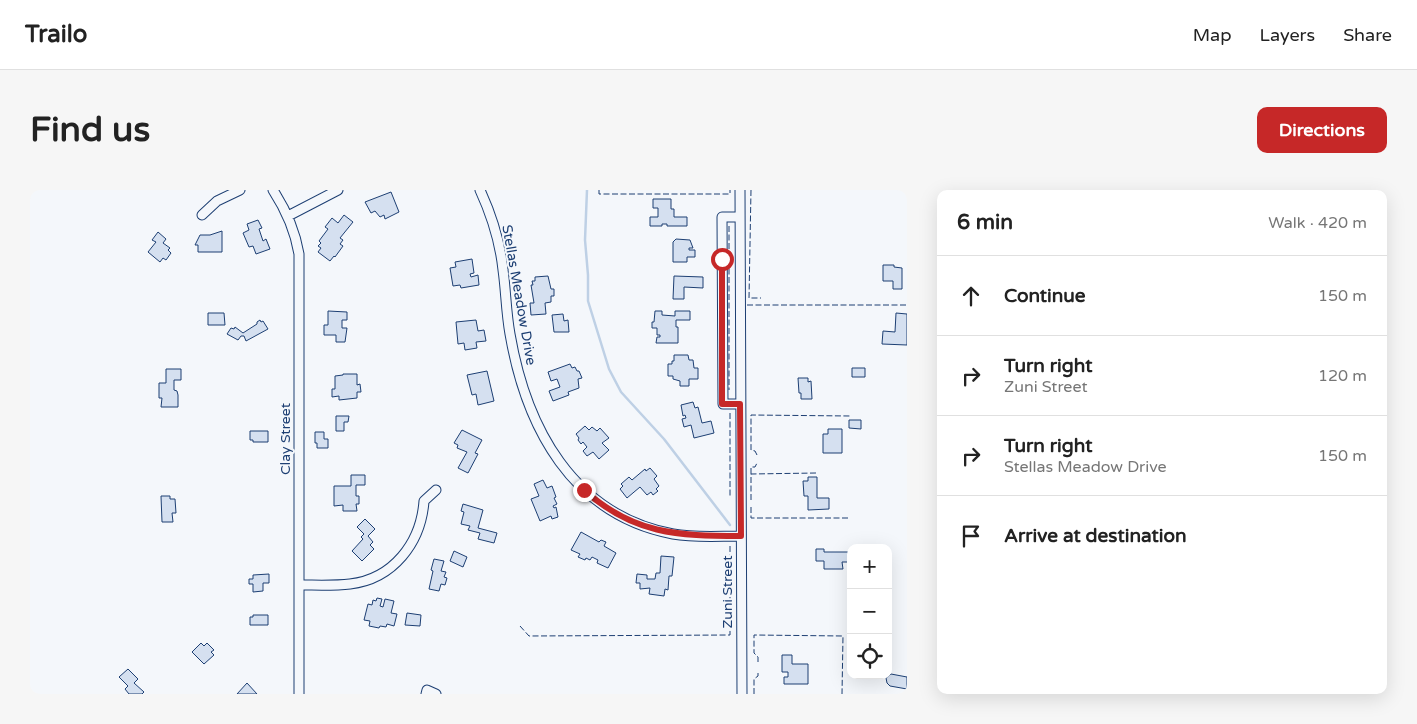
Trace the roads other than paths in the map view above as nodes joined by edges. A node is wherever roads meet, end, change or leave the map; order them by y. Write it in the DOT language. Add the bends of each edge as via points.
graph roads {
  1 [pos="240,190"];
  2 [pos="273,190"];
  3 [pos="338,190"];
  4 [pos="480,190"];
  5 [pos="740,190"];
  6 [pos="202,215"];
  7 [pos="288,216"];
  8 [pos="740,217"];
  9 [pos="740,404"];
  10 [pos="436,490"];
  11 [pos="741,536"];
  12 [pos="299,585"];
  13 [pos="300,694"];
  14 [pos="426,694"];
  15 [pos="436,694"];
  16 [pos="742,694"];
  1 -- 6 [label="street" via="217,202"];
  2 -- 7 [label="street, Clay Street"];
  3 -- 7 [label="street"];
  4 -- 11 [label="street, Stellas Meadow Drive" via="497,234 518,372 534,417 564,468 599,504 645,527 674,534"];
  5 -- 8 [label="street, Zuni Street"];
  7 -- 12 [label="street, Clay Street" via="299,254"];
  8 -- 9 [label="street, Zuni Street"];
  8 -- 9 [label="street" via="722,218 722,404"];
  9 -- 11 [label="street, Zuni Street"];
  10 -- 12 [label="street" via="424,501 420,526 409,549 388,570 350,584"];
  11 -- 16 [label="street, Zuni Street"];
  12 -- 13 [label="street, Clay Street"];
  14 -- 15 [label="street" via="428,690"];
}
